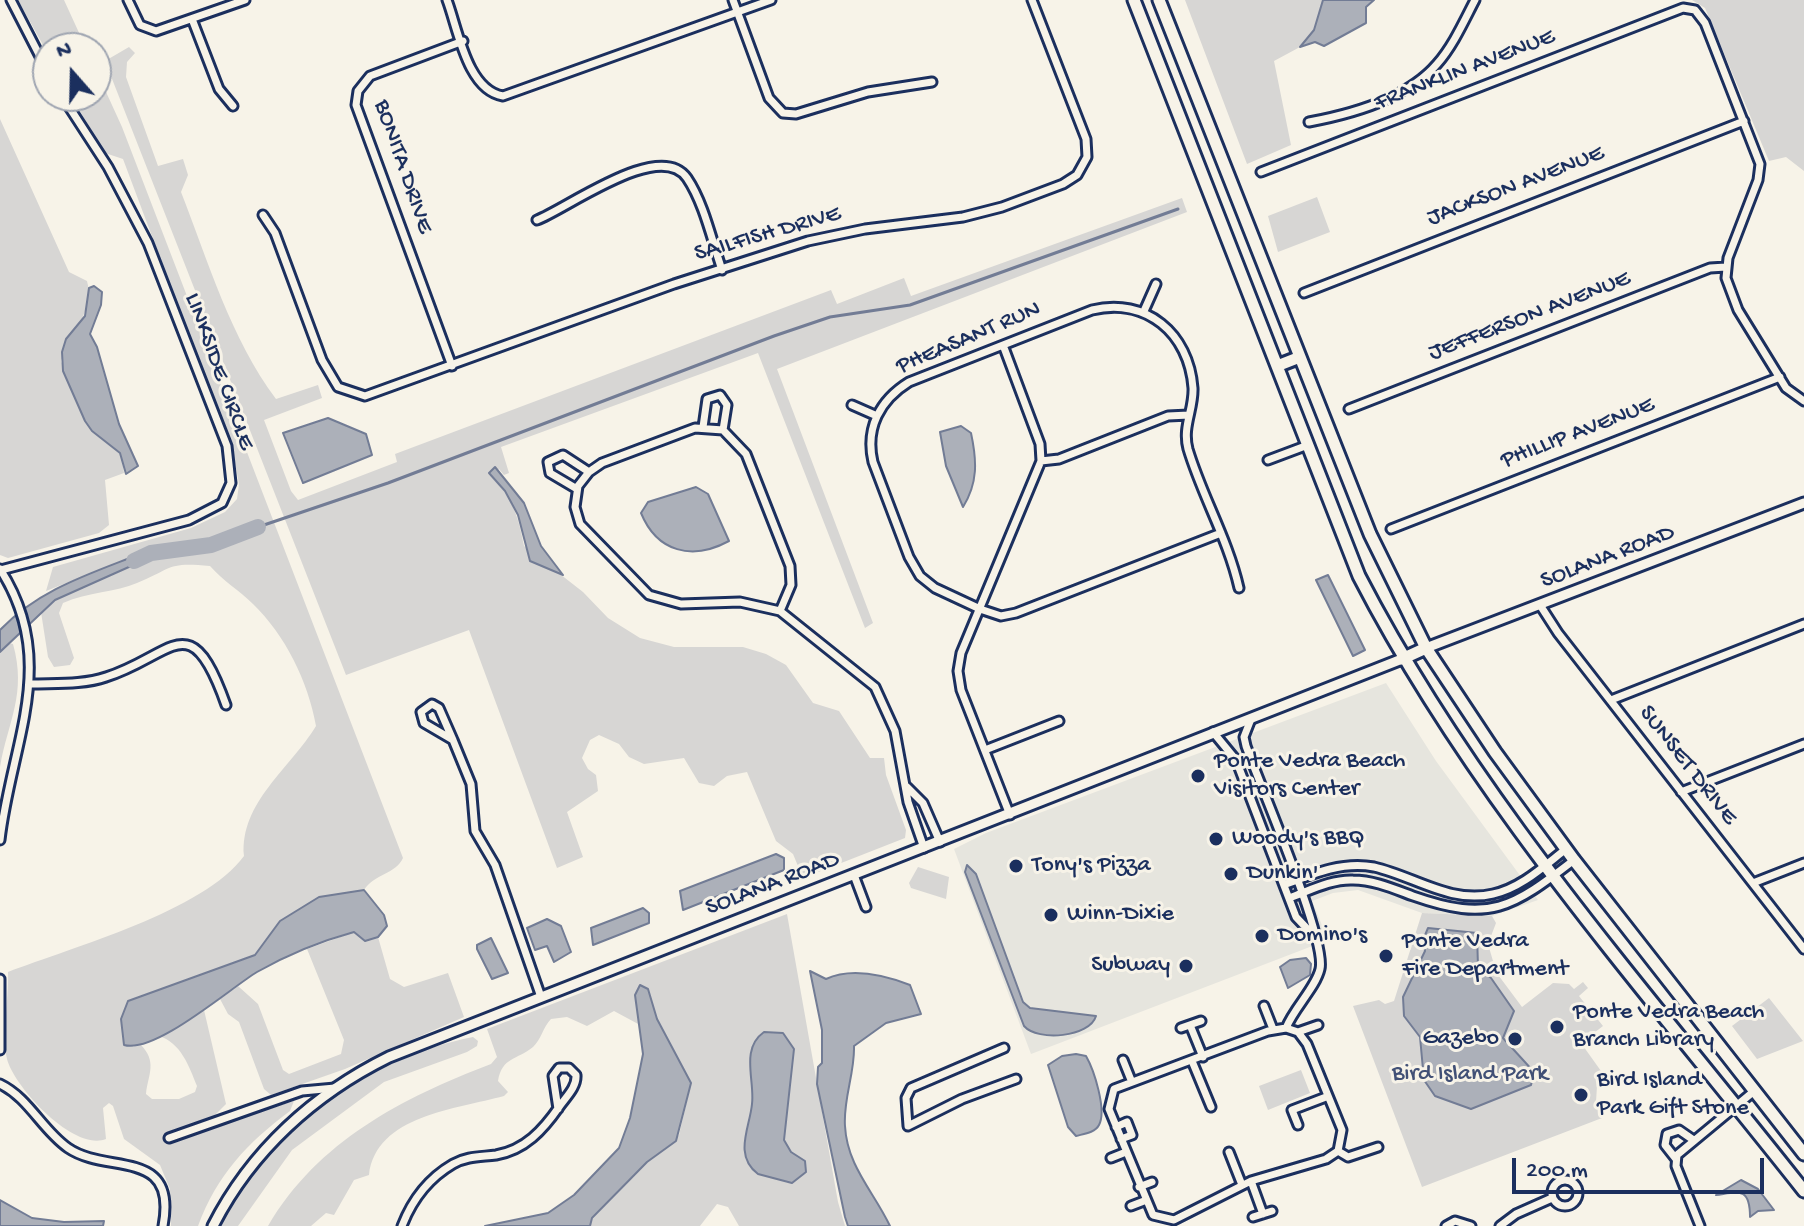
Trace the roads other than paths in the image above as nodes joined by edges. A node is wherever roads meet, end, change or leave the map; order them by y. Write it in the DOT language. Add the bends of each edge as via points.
graph roads {
  1 [pos="11,0"];
  2 [pos="128,0"];
  3 [pos="245,0"];
  4 [pos="447,0"];
  5 [pos="733,0"];
  6 [pos="771,0"];
  7 [pos="1032,0"];
  8 [pos="1134,0"];
  9 [pos="1159,0"];
  10 [pos="1475,0"];
  11 [pos="232,2"];
  12 [pos="737,11"];
  13 [pos="192,19"];
  14 [pos="32,41"];
  15 [pos="463,41"];
  16 [pos="932,82"];
  17 [pos="233,106"];
  18 [pos="72,112"];
  19 [pos="1744,121"];
  20 [pos="1207,122"];
  21 [pos="1309,122"];
  22 [pos="1186,131"];
  23 [pos="1261,172"];
  24 [pos="263,215"];
  25 [pos="537,220"];
  26 [pos="1726,267"];
  27 [pos="722,270"];
  28 [pos="1156,284"];
  29 [pos="1304,293"];
  30 [pos="1144,311"];
  31 [pos="1003,345"];
  32 [pos="1300,357"];
  33 [pos="452,366"];
  34 [pos="1277,366"];
  35 [pos="1780,377"];
  36 [pos="1804,401"];
  37 [pos="852,405"];
  38 [pos="1349,409"];
  39 [pos="1189,415"];
  40 [pos="877,416"];
  41 [pos="703,427"];
  42 [pos="723,430"];
  43 [pos="1308,445"];
  44 [pos="1268,460"];
  45 [pos="1041,461"];
  46 [pos="589,472"];
  47 [pos="577,489"];
  48 [pos="1804,503"];
  49 [pos="1391,529"];
  50 [pos="1221,533"];
  51 [pos="1,573"];
  52 [pos="1239,588"];
  53 [pos="1540,605"];
  54 [pos="980,609"];
  55 [pos="780,611"];
  56 [pos="1804,624"];
  57 [pos="1426,648"];
  58 [pos="1402,659"];
  59 [pos="31,684"];
  60 [pos="1611,700"];
  61 [pos="226,705"];
  62 [pos="1251,719"];
  63 [pos="1059,721"];
  64 [pos="1213,732"];
  65 [pos="453,740"];
  66 [pos="1804,744"];
  67 [pos="985,750"];
  68 [pos="907,787"];
  69 [pos="1681,792"];
  70 [pos="1010,815"];
  71 [pos="0,840"];
  72 [pos="940,842"];
  73 [pos="924,848"];
  74 [pos="1566,849"];
  75 [pos="1574,860"];
  76 [pos="1804,863"];
  77 [pos="1546,864"];
  78 [pos="854,875"];
  79 [pos="1554,875"];
  80 [pos="1296,880"];
  81 [pos="1753,883"];
  82 [pos="1284,885"];
  83 [pos="1426,885"];
  84 [pos="1302,894"];
  85 [pos="1289,898"];
  86 [pos="1421,899"];
  87 [pos="866,907"];
  88 [pos="1315,937"];
  89 [pos="1804,949"];
  90 [pos="0,979"];
  91 [pos="541,997"];
  92 [pos="1264,1006"];
  93 [pos="1201,1021"];
  94 [pos="1190,1025"];
  95 [pos="1318,1025"];
  96 [pos="1181,1028"];
  97 [pos="1286,1028"];
  98 [pos="1273,1029"];
  99 [pos="1298,1032"];
  100 [pos="1004,1048"];
  101 [pos="0,1050"];
  102 [pos="1203,1057"];
  103 [pos="1123,1060"];
  104 [pos="1192,1061"];
  105 [pos="1016,1079"];
  106 [pos="1131,1080"];
  107 [pos="0,1084"];
  108 [pos="335,1088"];
  109 [pos="1753,1092"];
  110 [pos="1326,1097"];
  111 [pos="1736,1106"];
  112 [pos="1211,1107"];
  113 [pos="558,1109"];
  114 [pos="1298,1125"];
  115 [pos="169,1138"];
  116 [pos="1692,1139"];
  117 [pos="1378,1147"];
  118 [pos="1340,1148"];
  119 [pos="1126,1152"];
  120 [pos="1229,1152"];
  121 [pos="1804,1154"];
  122 [pos="1111,1158"];
  123 [pos="1676,1159"];
  124 [pos="1251,1181"];
  125 [pos="1152,1182"];
  126 [pos="1242,1185"];
  127 [pos="1139,1187"];
  128 [pos="1804,1191"];
  129 [pos="1552,1198"];
  130 [pos="1145,1202"];
  131 [pos="1131,1206"];
  132 [pos="1272,1211"];
  133 [pos="1263,1214"];
  134 [pos="1182,1216"];
  135 [pos="1253,1217"];
  136 [pos="1162,1223"];
  137 [pos="163,1226"];
  138 [pos="213,1226"];
  139 [pos="402,1226"];
  140 [pos="1186,1226"];
  141 [pos="1446,1226"];
  142 [pos="1471,1226"];
  143 [pos="1500,1226"];
  144 [pos="1700,1226"];
  1 -- 14 [label="street"];
  2 -- 13 [label="street" via="140,25 149,31"];
  3 -- 11 [label="street"];
  4 -- 15 [label="street"];
  5 -- 12 [label="street"];
  6 -- 12 [label="street"];
  7 -- 27 [label="street, SAILFISH DRIVE" via="1086,139 1087,157 1077,175 990,211 836,234"];
  8 -- 22 [label="main road"];
  9 -- 20 [label="main road"];
  10 -- 21 [label="street" via="1442,58 1415,84 1343,115"];
  11 -- 13 [label="street"];
  12 -- 15 [label="street" via="512,95 487,90 474,73"];
  12 -- 16 [label="street" via="769,98 783,113"];
  13 -- 17 [label="street" via="219,89"];
  15 -- 33 [label="street, BONITA DRIVE" via="370,76 358,91 356,105"];
  18 -- 51 [label="street, LINKSIDE CIRCLE" via="148,243 227,446 231,483 222,503 189,520"];
  19 -- 23 [label="street, FRANKLIN AVENUE" via="1705,23 1695,10 1683,8"];
  19 -- 26 [label="street" via="1760,173"];
  19 -- 29 [label="street, JACKSON AVENUE"];
  20 -- 22 [label="main road"];
  20 -- 32 [label="main road"];
  22 -- 34 [label="main road"];
  24 -- 33 [label="street, SAILFISH DRIVE" via="338,387 365,396"];
  25 -- 27 [label="street" via="567,208 596,187 667,165 688,179"];
  26 -- 35 [label="street" via="1732,299"];
  26 -- 38 [label="street, JEFFERSON AVENUE" via="1710,268"];
  27 -- 33 [label="street, SAILFISH DRIVE"];
  28 -- 30 [label="street"];
  30 -- 31 [label="street, PHEASANT RUN" via="1105,307"];
  30 -- 39 [label="street" via="1163,324 1181,352 1193,388"];
  31 -- 40 [label="street, PHEASANT RUN" via="909,382 890,396"];
  31 -- 45 [label="street" via="1040,444"];
  32 -- 34 [label="main road"];
  32 -- 57 [label="main road" via="1383,565"];
  34 -- 43 [label="main road"];
  35 -- 36 [label="street"];
  35 -- 49 [label="street, PHILLIP AVENUE"];
  37 -- 40 [label="street"];
  39 -- 45 [label="street" via="1168,416 1059,459"];
  39 -- 50 [label="street" via="1187,445"];
  40 -- 54 [label="street" via="870,445 873,462 915,568 935,588"];
  41 -- 42 [label="street"];
  41 -- 42 [label="street" via="707,399 720,395 727,405"];
  41 -- 46 [label="street"];
  42 -- 55 [label="street" via="746,454 790,566 791,585"];
  43 -- 44 [label="street"];
  43 -- 58 [label="main road" via="1359,576"];
  45 -- 54 [label="street"];
  46 -- 47 [label="street"];
  46 -- 47 [label="street" via="563,455 548,462 550,473"];
  47 -- 55 [label="street" via="580,524 649,595 670,603 740,602"];
  48 -- 53 [label="street, SOLANA ROAD"];
  50 -- 52 [label="street"];
  50 -- 54 [label="street" via="1016,613 1001,616"];
  51 -- 59 [label="street" via="26,633"];
  53 -- 57 [label="street, SOLANA ROAD"];
  53 -- 60 [label="street, SUNSET DRIVE"];
  54 -- 67 [label="street" via="958,671"];
  55 -- 68 [label="street" via="875,687 895,731"];
  56 -- 60 [label="street"];
  57 -- 58 [label="main road"];
  57 -- 74 [label="main road"];
  58 -- 62 [label="street, SOLANA ROAD"];
  58 -- 77 [label="main road" via="1467,759"];
  59 -- 61 [label="street" via="105,678 160,648 179,645 209,661"];
  59 -- 71 [label="street"];
  60 -- 69 [label="street, SUNSET DRIVE"];
  62 -- 64 [label="street, SOLANA ROAD"];
  62 -- 80 [label="street" via="1246,746"];
  63 -- 67 [label="street"];
  64 -- 70 [label="street, SOLANA ROAD"];
  64 -- 82 [label="street" via="1236,760"];
  65 -- 65 [label="street" via="439,708 423,708 424,723"];
  65 -- 91 [label="street" via="471,784 475,831 495,865"];
  66 -- 69 [label="street"];
  67 -- 70 [label="street"];
  68 -- 72 [label="street" via="923,803"];
  68 -- 73 [label="street"];
  69 -- 81 [label="street, SUNSET DRIVE"];
  70 -- 72 [label="street, SOLANA ROAD"];
  72 -- 73 [label="street, SOLANA ROAD"];
  73 -- 78 [label="street, SOLANA ROAD"];
  74 -- 75 [label="main road"];
  74 -- 77 [label="street"];
  75 -- 79 [label="street"];
  75 -- 109 [label="main road"];
  76 -- 81 [label="street"];
  77 -- 79 [label="main road"];
  77 -- 83 [label="street" via="1492,894 1463,896"];
  78 -- 87 [label="street"];
  78 -- 91 [label="street, SOLANA ROAD"];
  79 -- 86 [label="street" via="1496,909 1452,908"];
  79 -- 111 [label="main road"];
  80 -- 82 [label="street"];
  80 -- 83 [label="street" via="1356,866"];
  80 -- 84 [label="street"];
  81 -- 89 [label="street, SUNSET DRIVE"];
  82 -- 85 [label="street"];
  83 -- 86 [label="street"];
  84 -- 85 [label="street"];
  84 -- 86 [label="street" via="1356,879"];
  84 -- 88 [label="street"];
  85 -- 88 [label="street" via="1301,925"];
  88 -- 97 [label="street" via="1322,958 1319,972"];
  90 -- 101 [label="street"];
  91 -- 108 [label="street, SOLANA ROAD" via="389,1057"];
  92 -- 98 [label="street"];
  93 -- 94 [label="street"];
  94 -- 96 [label="street"];
  94 -- 102 [label="street"];
  95 -- 99 [label="street"];
  97 -- 98 [label="street"];
  97 -- 99 [label="street"];
  98 -- 102 [label="street"];
  99 -- 110 [label="street"];
  100 -- 105 [label="street" via="911,1088 906,1094 908,1126"];
  102 -- 104 [label="street"];
  103 -- 106 [label="street"];
  104 -- 106 [label="street"];
  104 -- 112 [label="street"];
  106 -- 119 [label="street" via="1114,1089 1109,1101"];
  107 -- 137 [label="street" via="18,1095 69,1149 133,1164 152,1175 163,1198"];
  108 -- 115 [label="street" via="302,1091"];
  108 -- 138 [label="street, SOLANA ROAD" via="270,1144"];
  109 -- 111 [label="street"];
  109 -- 121 [label="main road"];
  110 -- 114 [label="street" via="1292,1110"];
  110 -- 118 [label="street" via="1342,1130"];
  111 -- 116 [label="street"];
  111 -- 128 [label="main road"];
  113 -- 113 [label="street" via="553,1076 559,1068 569,1068 577,1080"];
  113 -- 139 [label="street" via="541,1132 519,1147 467,1158 444,1170 422,1190"];
  116 -- 123 [label="street"];
  116 -- 123 [label="street" via="1679,1130 1667,1134 1665,1145"];
  117 -- 118 [label="street" via="1348,1157"];
  118 -- 124 [label="street" via="1326,1159"];
  119 -- 122 [label="street"];
  119 -- 127 [label="street"];
  120 -- 126 [label="street"];
  123 -- 144 [label="street"];
  124 -- 126 [label="street"];
  124 -- 133 [label="street"];
  125 -- 127 [label="street"];
  126 -- 134 [label="street"];
  127 -- 130 [label="street"];
  129 -- 143 [label="street"];
  130 -- 131 [label="street"];
  130 -- 136 [label="street"];
  132 -- 133 [label="street"];
  133 -- 135 [label="street"];
  134 -- 136 [label="street"];
  134 -- 140 [label="street"];
  141 -- 142 [label="street" via="1459,1221"];
}
